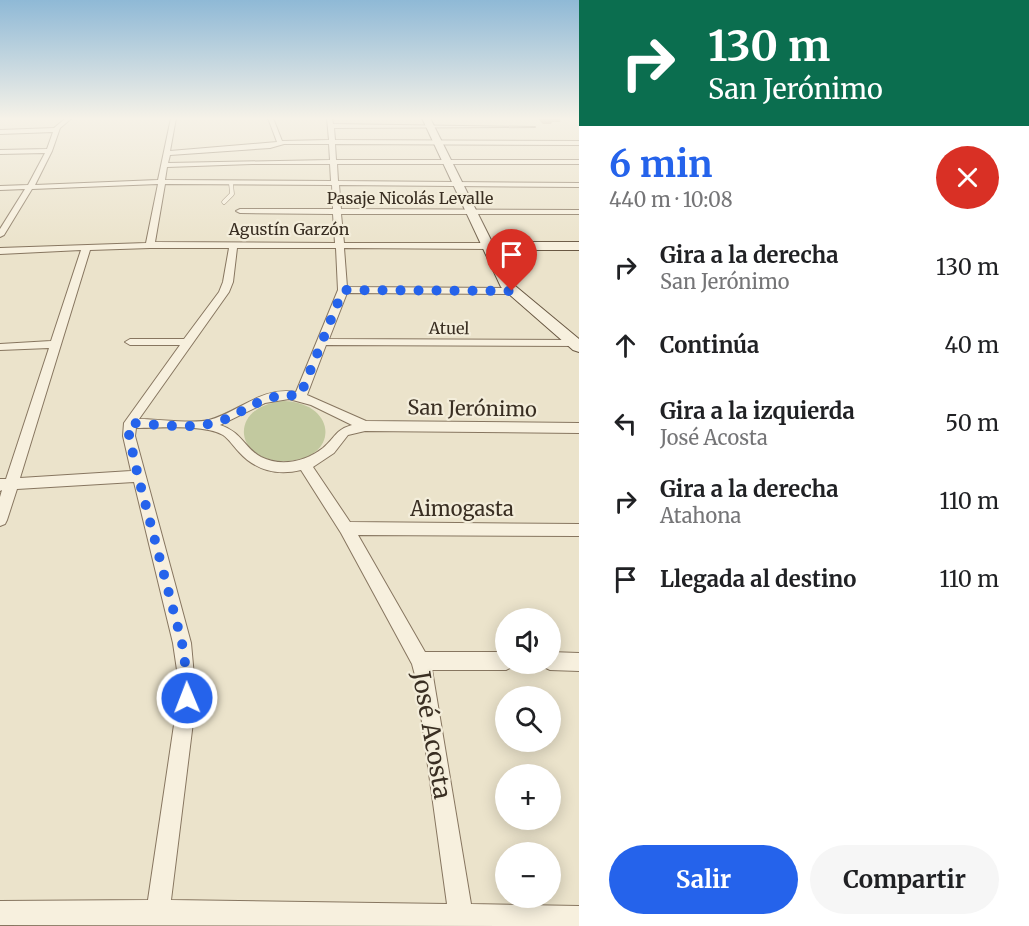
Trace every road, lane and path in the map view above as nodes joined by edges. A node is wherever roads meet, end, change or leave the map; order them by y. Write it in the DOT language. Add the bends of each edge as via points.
graph roads {
  1 [pos="44,161"];
  2 [pos="166,161"];
  3 [pos="333,162"];
  4 [pos="563,162"];
  5 [pos="579,162"];
  6 [pos="447,163"];
  7 [pos="165,165"];
  8 [pos="571,171"];
  9 [pos="162,182"];
  10 [pos="231,183"];
  11 [pos="335,184"];
  12 [pos="458,184"];
  13 [pos="579,185"];
  14 [pos="30,187"];
  15 [pos="0,188"];
  16 [pos="224,202"];
  17 [pos="240,211"];
  18 [pos="337,211"];
  19 [pos="579,212"];
  20 [pos="471,213"];
  21 [pos="0,235"];
  22 [pos="150,245"];
  23 [pos="233,246"];
  24 [pos="338,246"];
  25 [pos="488,246"];
  26 [pos="579,246"];
  27 [pos="86,248"];
  28 [pos="0,251"];
  29 [pos="343,290"];
  30 [pos="512,291"];
  31 [pos="130,342"];
  32 [pos="187,342"];
  33 [pos="322,342"];
  34 [pos="57,344"];
  35 [pos="578,345"];
  36 [pos="0,347"];
  37 [pos="300,396"];
  38 [pos="328,407"];
  39 [pos="242,410"];
  40 [pos="130,423"];
  41 [pos="206,425"];
  42 [pos="365,426"];
  43 [pos="579,428"];
  44 [pos="234,438"];
  45 [pos="333,444"];
  46 [pos="305,465"];
  47 [pos="138,476"];
  48 [pos="6,485"];
  49 [pos="0,520"];
  50 [pos="346,528"];
  51 [pos="579,530"];
  52 [pos="420,661"];
  53 [pos="495,661"];
  54 [pos="561,661"];
  55 [pos="579,662"];
  56 [pos="0,913"];
  57 [pos="579,918"];
  58 [pos="157,919"];
  59 [pos="461,922"];
  1 -- 14 [label="street"];
  2 -- 7 [label="street"];
  3 -- 6 [label="street"];
  3 -- 7 [label="street"];
  3 -- 11 [label="street"];
  4 -- 5 [label="street"];
  4 -- 6 [label="street"];
  4 -- 8 [label="street"];
  6 -- 12 [label="main road"];
  7 -- 9 [label="street"];
  9 -- 10 [label="street"];
  9 -- 14 [label="street"];
  9 -- 22 [label="street"];
  10 -- 11 [label="street"];
  10 -- 16 [label="lane" via="232,194"];
  11 -- 12 [label="street"];
  11 -- 18 [label="street"];
  12 -- 13 [label="street"];
  12 -- 20 [label="main road"];
  14 -- 15 [label="street"];
  14 -- 21 [label="street"];
  17 -- 18 [label="street, Pasaje Nicolás Levalle"];
  18 -- 20 [label="street, Pasaje Nicolás Levalle"];
  18 -- 24 [label="street"];
  19 -- 20 [label="street, Pasaje Nicolás Levalle"];
  20 -- 25 [label="main road"];
  22 -- 23 [label="street, Agustín Garzón"];
  22 -- 27 [label="street, Agustín Garzón"];
  23 -- 24 [label="street, Agustín Garzón"];
  23 -- 32 [label="street" via="227,286"];
  24 -- 25 [label="street, Agustín Garzón"];
  24 -- 29 [label="street"];
  25 -- 26 [label="main road, Agustín Garzón"];
  25 -- 30 [label="main road"];
  27 -- 28 [label="street, Agustín Garzón"];
  27 -- 34 [label="street"];
  29 -- 30 [label="street"];
  29 -- 33 [label="street"];
  30 -- 35 [label="main road"];
  31 -- 32 [label="street"];
  32 -- 40 [label="street"];
  33 -- 35 [label="street, Atuel"];
  33 -- 37 [label="street"];
  34 -- 36 [label="street"];
  34 -- 48 [label="street"];
  37 -- 38 [label="street"];
  37 -- 39 [label="street" via="272,396"];
  38 -- 42 [label="street"];
  38 -- 45 [label="street" via="338,426"];
  39 -- 41 [label="street"];
  39 -- 44 [label="street"];
  40 -- 41 [label="street"];
  40 -- 47 [label="street"];
  41 -- 44 [label="street"];
  42 -- 43 [label="street, San Jerónimo"];
  42 -- 45 [label="street" via="344,432"];
  44 -- 46 [label="street" via="247,455 260,463 277,467"];
  45 -- 46 [label="street" via="319,459"];
  46 -- 50 [label="street, José Acosta"];
  47 -- 48 [label="street"];
  47 -- 58 [label="street" via="186,670 187,698"];
  48 -- 49 [label="street"];
  50 -- 51 [label="street, Aimogasta"];
  50 -- 52 [label="street, José Acosta"];
  52 -- 53 [label="street"];
  52 -- 59 [label="street, José Acosta"];
  54 -- 55 [label="street"];
  56 -- 58 [label="street"];
  57 -- 59 [label="street"];
  58 -- 59 [label="street"];
}
